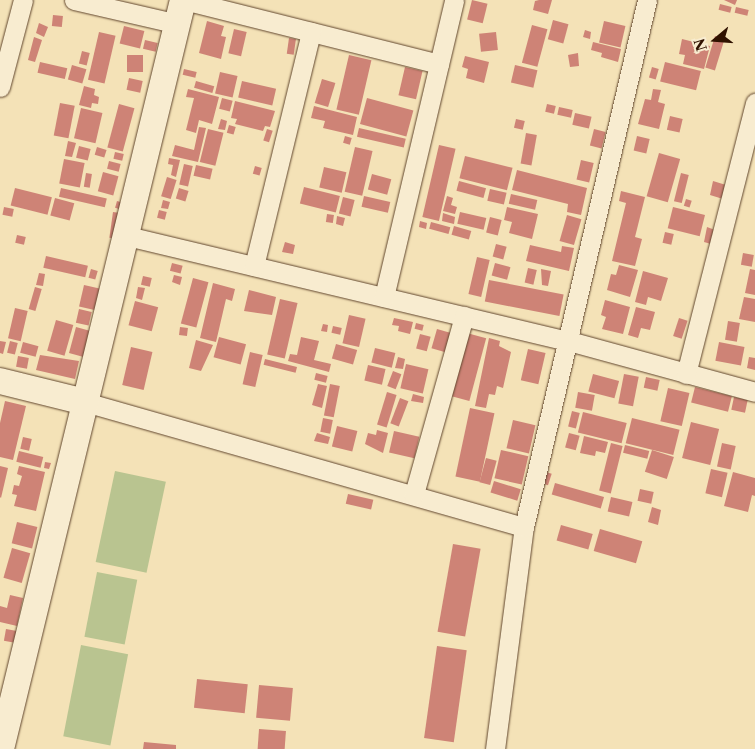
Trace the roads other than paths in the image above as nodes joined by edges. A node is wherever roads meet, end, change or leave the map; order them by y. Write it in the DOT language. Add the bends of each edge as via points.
graph roads {
  1 [pos="23,0"];
  2 [pos="74,0"];
  3 [pos="454,0"];
  4 [pos="647,0"];
  5 [pos="182,8"];
  6 [pos="311,32"];
  7 [pos="439,64"];
  8 [pos="0,88"];
  9 [pos="755,103"];
  10 [pos="127,236"];
  11 [pos="254,266"];
  12 [pos="384,297"];
  13 [pos="464,316"];
  14 [pos="569,341"];
  15 [pos="686,374"];
  16 [pos="0,381"];
  17 [pos="755,392"];
  18 [pos="85,402"];
  19 [pos="414,494"];
  20 [pos="524,527"];
  21 [pos="1,749"];
  22 [pos="495,749"];
  1 -- 8 [label="street"];
  2 -- 5 [label="street"];
  3 -- 7 [label="street"];
  4 -- 14 [label="street"];
  5 -- 6 [label="street"];
  5 -- 10 [label="street"];
  6 -- 7 [label="street"];
  6 -- 11 [label="street"];
  7 -- 12 [label="street"];
  9 -- 15 [label="street"];
  10 -- 11 [label="street"];
  10 -- 18 [label="street"];
  11 -- 12 [label="street"];
  12 -- 13 [label="street"];
  13 -- 14 [label="street"];
  13 -- 19 [label="street"];
  14 -- 15 [label="street"];
  14 -- 20 [label="street"];
  15 -- 17 [label="street"];
  16 -- 18 [label="street"];
  18 -- 19 [label="street"];
  18 -- 21 [label="street"];
  19 -- 20 [label="street"];
  20 -- 22 [label="street"];
}
